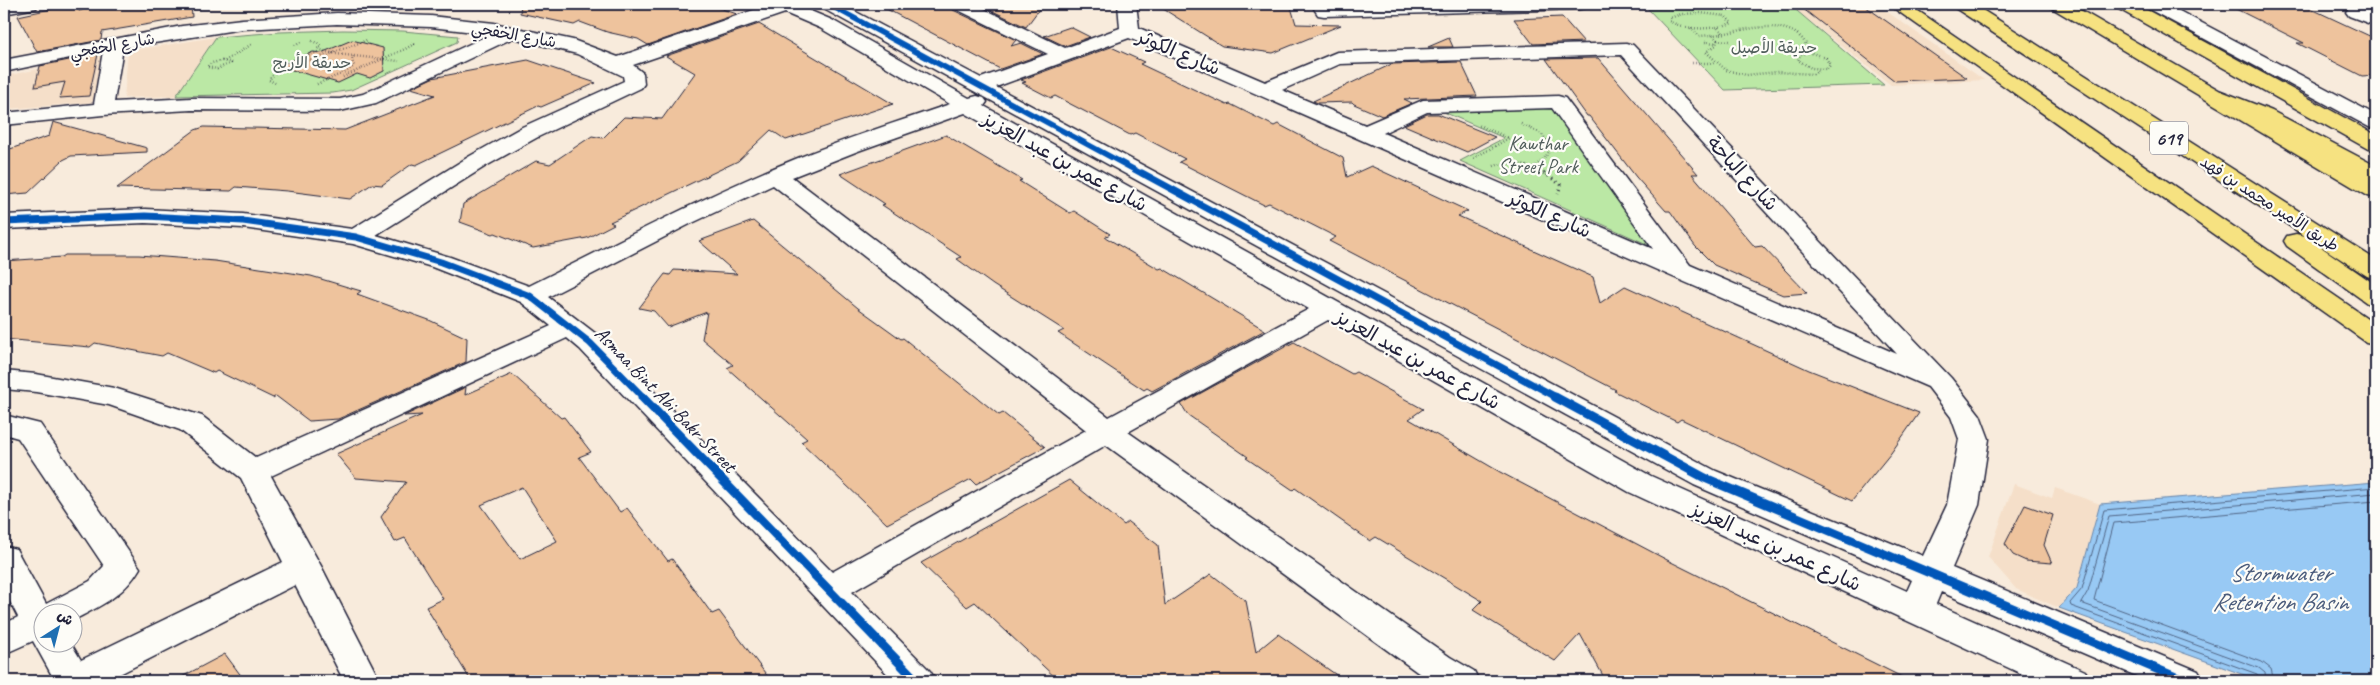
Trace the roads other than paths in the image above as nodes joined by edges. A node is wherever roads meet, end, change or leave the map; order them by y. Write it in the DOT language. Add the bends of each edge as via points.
graph roads {
  1 [pos="30,4"];
  2 [pos="828,4"];
  3 [pos="960,4"];
  4 [pos="1127,4"];
  5 [pos="1320,4"];
  6 [pos="1579,4"];
  7 [pos="1897,4"];
  8 [pos="1961,4"];
  9 [pos="2058,4"];
  10 [pos="2123,4"];
  11 [pos="2153,4"];
  12 [pos="2338,4"];
  13 [pos="784,5"];
  14 [pos="4,9"];
  15 [pos="2376,11"];
  16 [pos="2355,12"];
  17 [pos="2376,21"];
  18 [pos="1130,31"];
  19 [pos="510,32"];
  20 [pos="114,44"];
  21 [pos="1064,55"];
  22 [pos="618,64"];
  23 [pos="4,66"];
  24 [pos="2089,87"];
  25 [pos="1267,89"];
  26 [pos="2206,91"];
  27 [pos="981,95"];
  28 [pos="2338,103"];
  29 [pos="103,109"];
  30 [pos="2376,109"];
  31 [pos="4,119"];
  32 [pos="2376,123"];
  33 [pos="1366,132"];
  34 [pos="2376,144"];
  35 [pos="776,176"];
  36 [pos="2376,176"];
  37 [pos="2376,191"];
  38 [pos="4,222"];
  39 [pos="356,238"];
  40 [pos="2376,272"];
  41 [pos="1683,273"];
  42 [pos="530,296"];
  43 [pos="2376,297"];
  44 [pos="1329,309"];
  45 [pos="570,327"];
  46 [pos="2376,336"];
  47 [pos="4,380"];
  48 [pos="1941,384"];
  49 [pos="4,424"];
  50 [pos="1107,432"];
  51 [pos="254,472"];
  52 [pos="4,558"];
  53 [pos="304,566"];
  54 [pos="1932,574"];
  55 [pos="828,590"];
  56 [pos="32,602"];
  57 [pos="82,603"];
  58 [pos="1916,610"];
  59 [pos="32,631"];
  60 [pos="4,640"];
  61 [pos="60,652"];
  62 [pos="74,681"];
  63 [pos="362,681"];
  64 [pos="917,681"];
  65 [pos="1461,681"];
  66 [pos="2072,681"];
  67 [pos="2185,681"];
  1 -- 14 [label="street"];
  2 -- 27 [label="street"];
  3 -- 21 [label="street"];
  4 -- 18 [label="street, شارع الكوثر"];
  5 -- 6 [label="street" via="1324,12"];
  7 -- 46 [label="main road"];
  8 -- 24 [label="main road, طريق الأمير محمد بن فهد / 619"];
  9 -- 26 [label="main road"];
  10 -- 34 [label="main road"];
  11 -- 28 [label="street"];
  12 -- 16 [label="street"];
  13 -- 22 [label="street"];
  13 -- 27 [label="street, شارع عمر بن عبد العزيز"];
  15 -- 16 [label="street"];
  16 -- 17 [label="street"];
  18 -- 21 [label="street"];
  18 -- 25 [label="street, شارع الكوثر"];
  19 -- 20 [label="street, شارع الخفجي" via="441,21 341,18 241,24"];
  19 -- 22 [label="street, شارع الخفجي" via="552,39"];
  19 -- 29 [label="street" via="369,99 340,105 191,104"];
  20 -- 23 [label="street, شارع الخفجي"];
  20 -- 29 [label="street"];
  21 -- 27 [label="street"];
  22 -- 39 [label="street, شارع الخفجي" via="633,74 634,84 478,161"];
  24 -- 40 [label="main road, طريق الأمير محمد بن فهد / 619"];
  24 -- 43 [label="main road" via="2112,112"];
  25 -- 33 [label="street, شارع الكوثر"];
  25 -- 48 [label="street, شارع الباحة" via="1337,58 1626,49"];
  26 -- 36 [label="main road" via="2265,115"];
  26 -- 37 [label="main road"];
  27 -- 35 [label="street"];
  27 -- 44 [label="street, شارع عمر بن عبد العزيز"];
  27 -- 54 [label="street" via="1705,478"];
  28 -- 30 [label="street"];
  28 -- 32 [label="street"];
  29 -- 31 [label="street"];
  33 -- 41 [label="street, شارع الكوثر"];
  33 -- 41 [label="street" via="1423,106 1558,102"];
  35 -- 42 [label="street" via="685,217"];
  35 -- 50 [label="street"];
  38 -- 39 [label="street, Asmaa Bint Abi Bakr Street" via="145,216 242,221"];
  39 -- 42 [label="street, Asmaa Bint Abi Bakr Street" via="441,262"];
  41 -- 48 [label="street, شارع الكوثر"];
  42 -- 45 [label="street, Asmaa Bint Abi Bakr Street"];
  44 -- 50 [label="street"];
  44 -- 58 [label="street, شارع عمر بن عبد العزيز" via="1640,484"];
  45 -- 51 [label="street"];
  45 -- 55 [label="street, Asmaa Bint Abi Bakr Street" via="590,343"];
  47 -- 51 [label="street" via="114,397 191,423"];
  48 -- 54 [label="street, شارع الباحة" via="1965,415 1974,439 1963,505"];
  49 -- 57 [label="street" via="29,432 123,568 102,590"];
  50 -- 55 [label="street"];
  50 -- 65 [label="street"];
  51 -- 53 [label="street"];
  52 -- 56 [label="street"];
  53 -- 62 [label="street"];
  53 -- 63 [label="street"];
  54 -- 58 [label="street, شارع الباحة"];
  54 -- 67 [label="street"];
  55 -- 64 [label="street, Asmaa Bint Abi Bakr Street"];
  58 -- 66 [label="street, شارع عمر بن عبد العزيز"];
  59 -- 60 [label="street"];
  61 -- 62 [label="street"];
}
